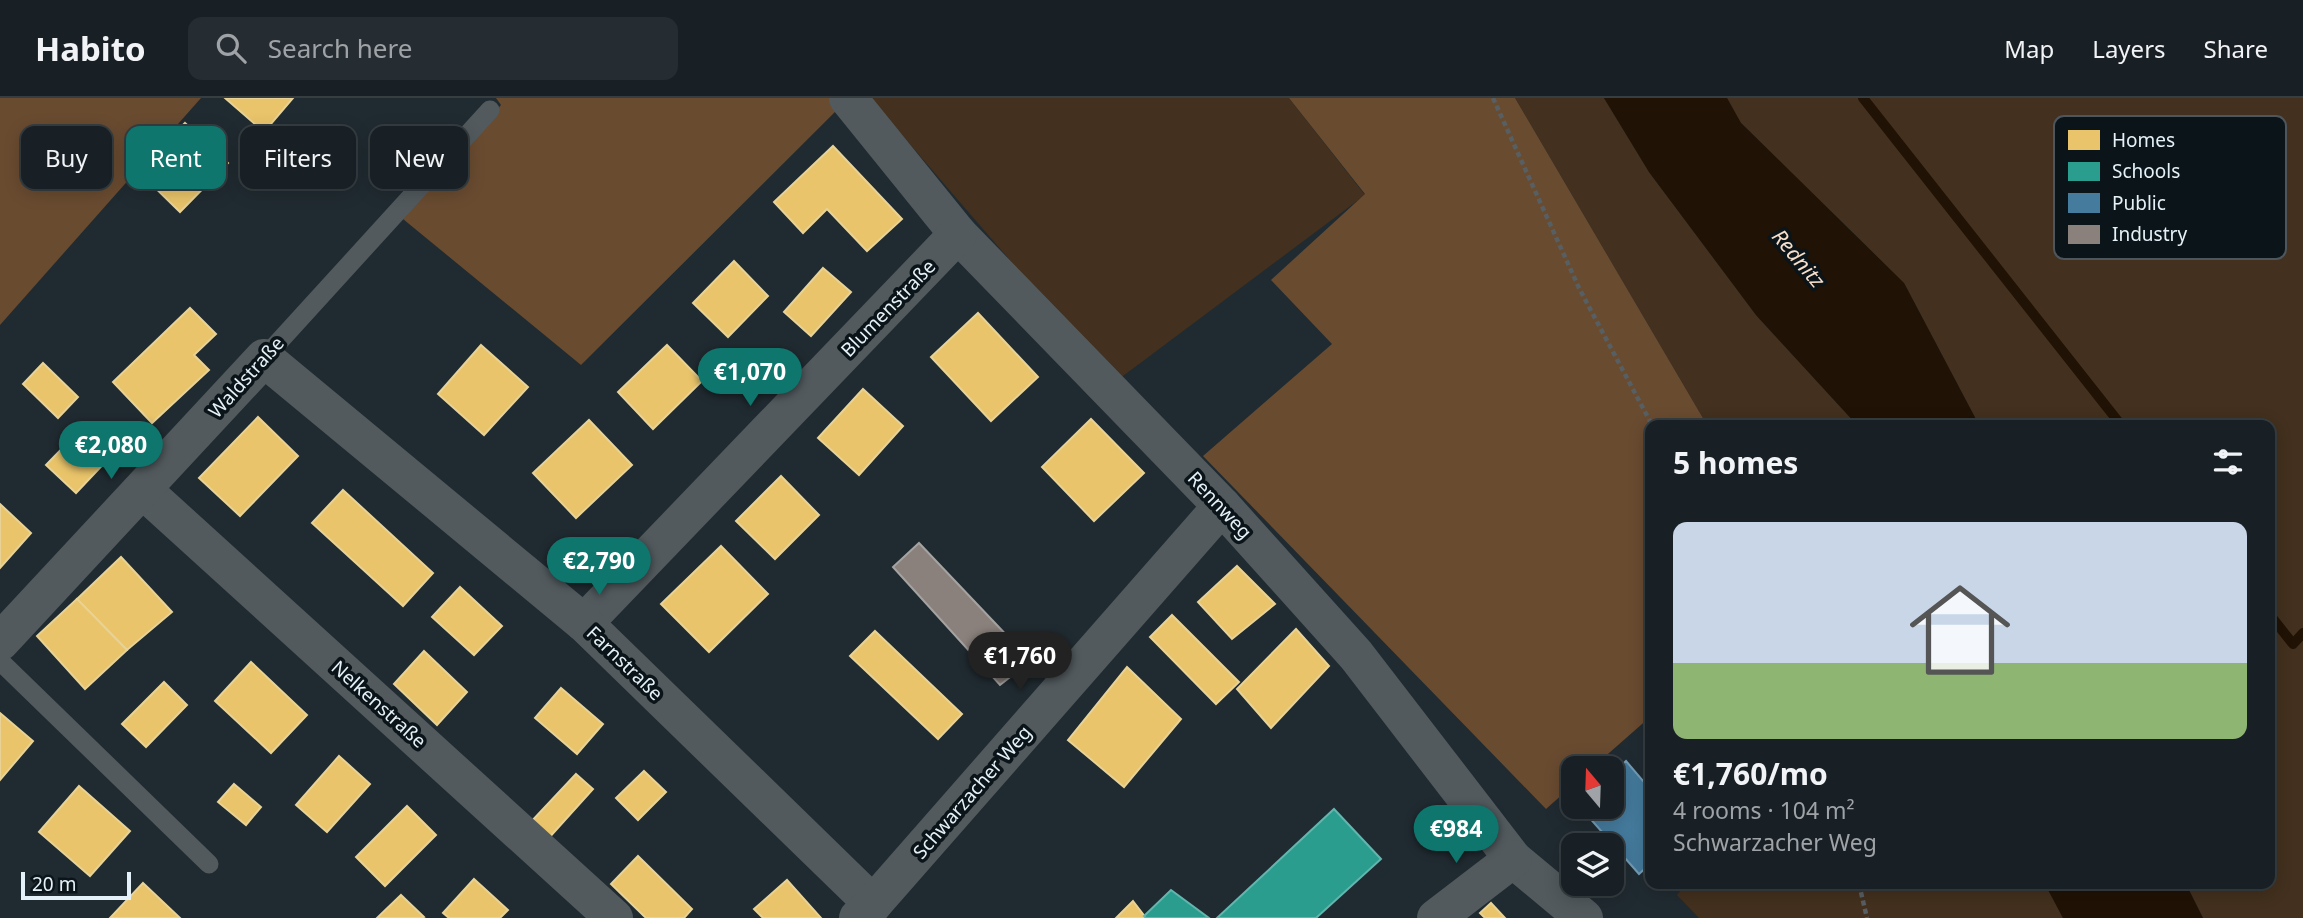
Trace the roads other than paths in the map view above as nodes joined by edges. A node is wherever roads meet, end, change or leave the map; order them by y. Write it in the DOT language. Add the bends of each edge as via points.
graph roads {
  1 [pos="848,98"];
  2 [pos="490,110"];
  3 [pos="958,234"];
  4 [pos="264,358"];
  5 [pos="143,490"];
  6 [pos="1222,506"];
  7 [pos="584,623"];
  8 [pos="0,642"];
  9 [pos="0,661"];
  10 [pos="1513,859"];
  11 [pos="209,864"];
  12 [pos="866,911"];
  13 [pos="614,918"];
  14 [pos="1436,918"];
  15 [pos="1584,918"];
  1 -- 3 [label="street, Rennweg"];
  2 -- 4 [label="lane, Waldstraße"];
  3 -- 6 [label="street, Rennweg"];
  3 -- 7 [label="street, Blumenstraße"];
  4 -- 5 [label="street, Waldstraße"];
  4 -- 7 [label="street, Farnstraße"];
  5 -- 8 [label="street, Waldstraße"];
  5 -- 13 [label="street, Nelkenstraße"];
  6 -- 10 [label="street, Rennweg" via="1356,655"];
  6 -- 12 [label="street, Schwarzacher Weg"];
  7 -- 12 [label="street, Farnstraße"];
  9 -- 11 [label="lane"];
  10 -- 14 [label="street"];
  10 -- 15 [label="street, Rennweg"];
}
